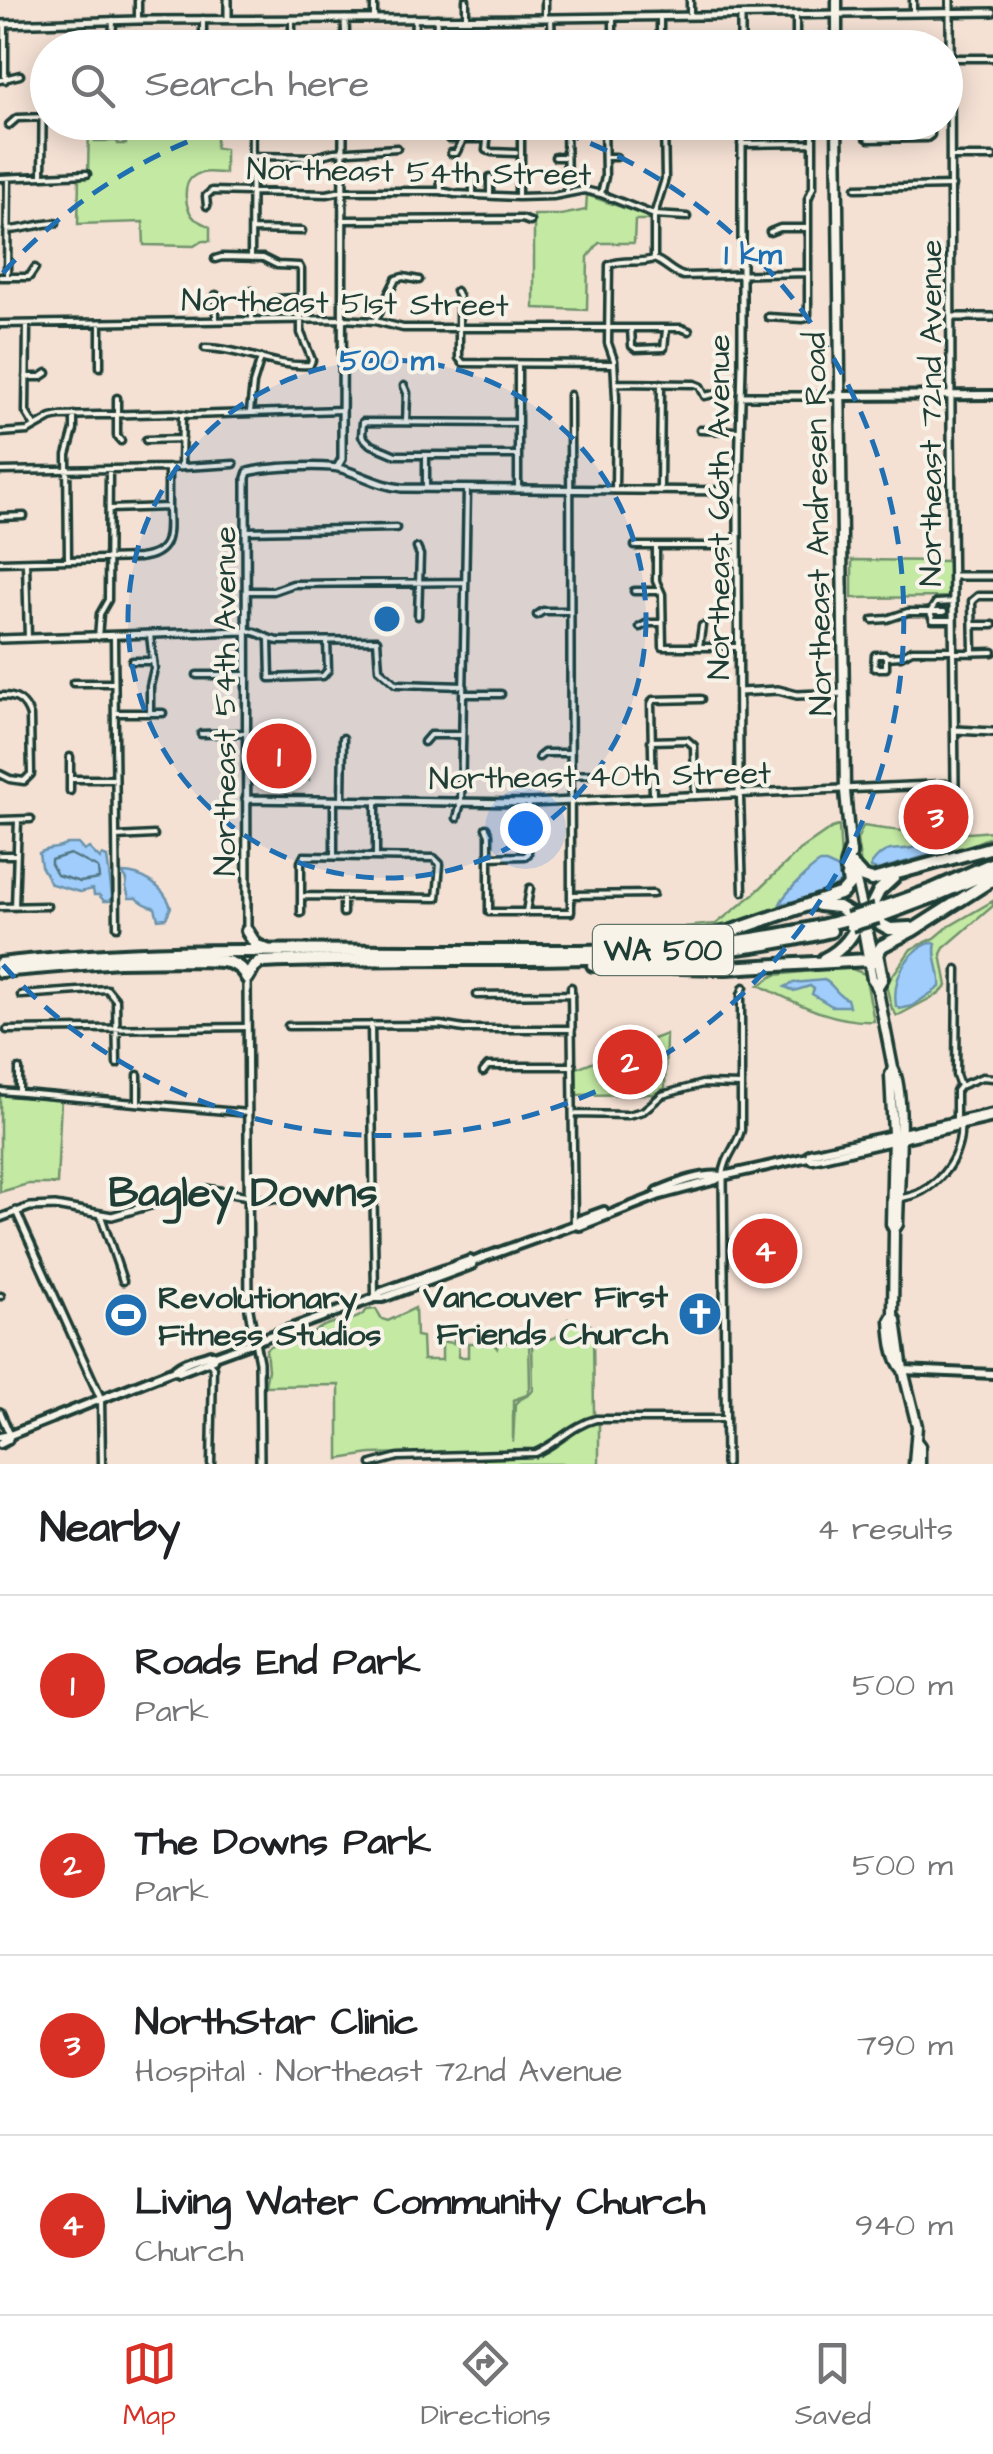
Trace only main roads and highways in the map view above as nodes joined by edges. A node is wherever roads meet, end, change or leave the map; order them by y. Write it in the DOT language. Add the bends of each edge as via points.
graph roads {
  1 [pos="836,0"];
  2 [pos="836,30"];
  3 [pos="838,140"];
  4 [pos="993,395"];
  5 [pos="841,396"];
  6 [pos="993,847"];
  7 [pos="850,852"];
  8 [pos="993,863"];
  9 [pos="852,864"];
  10 [pos="993,871"];
  11 [pos="902,872"];
  12 [pos="993,878"];
  13 [pos="808,906"];
  14 [pos="863,918"];
  15 [pos="925,922"];
  16 [pos="228,952"];
  17 [pos="476,952"];
  18 [pos="298,956"];
  19 [pos="492,959"];
  20 [pos="191,960"];
  21 [pos="868,960"];
  22 [pos="809,963"];
  23 [pos="0,967"];
  24 [pos="876,986"];
  25 [pos="993,1116"];
  26 [pos="897,1137"];
  27 [pos="895,1200"];
  28 [pos="903,1370"];
  29 [pos="993,1374"];
  30 [pos="0,1440"];
  31 [pos="917,1464"];
  1 -- 2 [label="main road"];
  3 -- 5 [label="main road, Northeast Andresen Road"];
  4 -- 5 [label="main road"];
  5 -- 7 [label="main road, Northeast Andresen Road"];
  6 -- 11 [label="highway"];
  7 -- 9 [label="main road, Northeast Andresen Road"];
  7 -- 13 [label="highway" via="847,889"];
  8 -- 14 [label="highway, WA 500"];
  9 -- 11 [label="highway" via="870,880"];
  9 -- 14 [label="main road, Northeast Andresen Road"];
  10 -- 14 [label="highway, WA 500"];
  11 -- 14 [label="highway"];
  12 -- 15 [label="highway"];
  13 -- 14 [label="highway" via="838,906"];
  13 -- 17 [label="highway" via="675,943"];
  14 -- 15 [label="highway" via="895,930"];
  14 -- 17 [label="highway, WA 500" via="683,948"];
  14 -- 19 [label="highway, WA 500" via="783,942 702,954"];
  14 -- 21 [label="main road, Northeast Andresen Road"];
  14 -- 22 [label="highway" via="838,951"];
  14 -- 24 [label="main road, Northeast Andresen Road"];
  15 -- 24 [label="highway" via="880,948 882,978"];
  16 -- 18 [label="highway, WA 500"];
  16 -- 18 [label="highway" via="247,931 260,948"];
  16 -- 23 [label="highway, WA 500" via="88,956"];
  17 -- 18 [label="highway, WA 500"];
  18 -- 19 [label="highway, WA 500"];
  18 -- 20 [label="highway, WA 500"];
  18 -- 20 [label="highway" via="260,962 247,978 234,963"];
  19 -- 22 [label="highway" via="681,969"];
  20 -- 23 [label="highway, WA 500"];
  21 -- 22 [label="highway"];
  21 -- 24 [label="main road, Northeast Andresen Road"];
  24 -- 26 [label="main road, Northeast Andresen Road" via="898,1079"];
  25 -- 26 [label="main road"];
  26 -- 27 [label="main road, Northeast Andresen Road"];
  26 -- 27 [label="main road, Northeast Andresen Road"];
  26 -- 30 [label="main road" via="652,1198 381,1292"];
  27 -- 28 [label="main road, Northeast Andresen Road" via="890,1320"];
  28 -- 29 [label="main road"];
  28 -- 31 [label="main road, Northeast Andresen Road" via="920,1446"];
}
